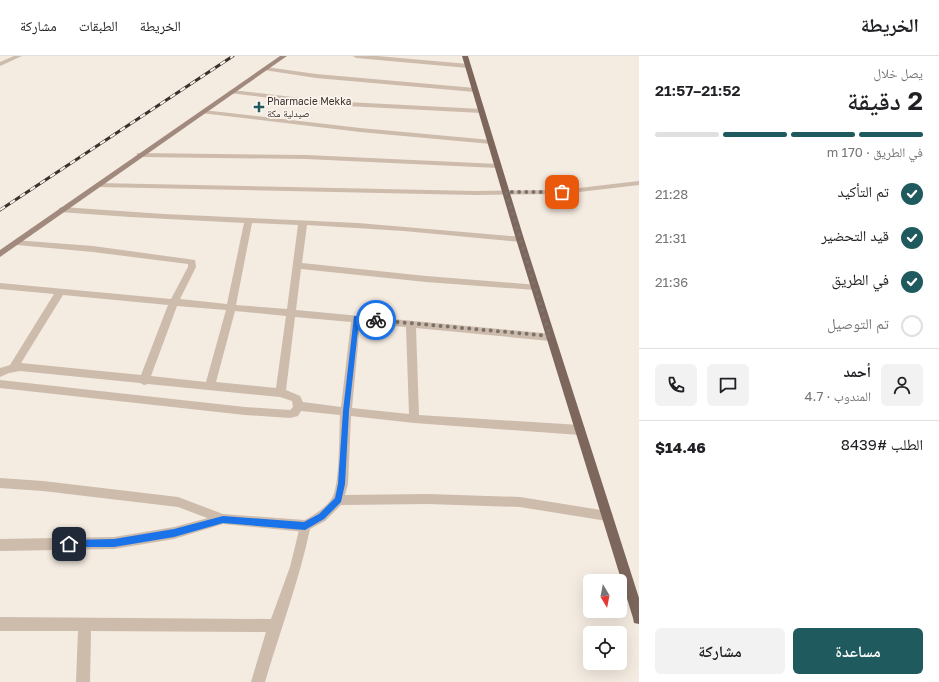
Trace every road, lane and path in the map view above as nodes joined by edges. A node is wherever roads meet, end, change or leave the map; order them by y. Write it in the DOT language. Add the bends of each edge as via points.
graph roads {
  1 [pos="19,56"];
  2 [pos="284,56"];
  3 [pos="356,56"];
  4 [pos="467,61"];
  5 [pos="0,64"];
  6 [pos="266,68"];
  7 [pos="475,90"];
  8 [pos="232,92"];
  9 [pos="482,111"];
  10 [pos="203,112"];
  11 [pos="491,142"];
  12 [pos="140,155"];
  13 [pos="498,166"];
  14 [pos="639,183"];
  15 [pos="98,185"];
  16 [pos="506,192"];
  17 [pos="62,210"];
  18 [pos="248,220"];
  19 [pos="303,222"];
  20 [pos="520,239"];
  21 [pos="17,242"];
  22 [pos="0,254"];
  23 [pos="298,266"];
  24 [pos="0,286"];
  25 [pos="535,286"];
  26 [pos="60,292"];
  27 [pos="174,302"];
  28 [pos="231,308"];
  29 [pos="292,312"];
  30 [pos="356,318"];
  31 [pos="411,324"];
  32 [pos="550,336"];
  33 [pos="13,368"];
  34 [pos="0,373"];
  35 [pos="144,381"];
  36 [pos="1,385"];
  37 [pos="210,386"];
  38 [pos="280,393"];
  39 [pos="298,406"];
  40 [pos="346,411"];
  41 [pos="414,419"];
  42 [pos="580,430"];
  43 [pos="0,484"];
  44 [pos="338,500"];
  45 [pos="607,516"];
  46 [pos="223,520"];
  47 [pos="305,526"];
  48 [pos="0,545"];
  49 [pos="639,618"];
  50 [pos="0,624"];
  51 [pos="85,624"];
  52 [pos="275,626"];
  53 [pos="83,682"];
  54 [pos="258,682"];
  1 -- 5 [label="street"];
  2 -- 6 [label="main road"];
  3 -- 4 [label="street"];
  4 -- 7 [label="main road"];
  6 -- 7 [label="street" via="316,76"];
  6 -- 8 [label="main road"];
  7 -- 9 [label="main road"];
  8 -- 9 [label="street" via="327,103"];
  8 -- 10 [label="main road"];
  9 -- 11 [label="main road"];
  10 -- 11 [label="street"];
  10 -- 12 [label="main road"];
  11 -- 13 [label="main road"];
  12 -- 13 [label="street" via="306,157"];
  12 -- 15 [label="main road"];
  13 -- 16 [label="main road"];
  14 -- 16 [label="street" via="568,191"];
  15 -- 16 [label="street"];
  15 -- 17 [label="main road"];
  16 -- 20 [label="main road"];
  17 -- 18 [label="street" via="156,218"];
  17 -- 21 [label="main road"];
  18 -- 19 [label="street"];
  18 -- 28 [label="street"];
  19 -- 20 [label="street" via="409,228"];
  19 -- 23 [label="street"];
  20 -- 25 [label="main road"];
  21 -- 22 [label="main road"];
  21 -- 27 [label="street" via="192,262 192,267"];
  23 -- 25 [label="street" via="426,279"];
  23 -- 29 [label="street"];
  24 -- 26 [label="street"];
  25 -- 32 [label="main road"];
  26 -- 27 [label="street"];
  26 -- 33 [label="street"];
  27 -- 28 [label="street"];
  27 -- 35 [label="street"];
  28 -- 29 [label="street"];
  28 -- 37 [label="street"];
  29 -- 30 [label="street"];
  29 -- 38 [label="street"];
  30 -- 31 [label="street"];
  30 -- 40 [label="street"];
  31 -- 32 [label="street"];
  31 -- 41 [label="street"];
  32 -- 42 [label="main road"];
  33 -- 34 [label="street"];
  33 -- 35 [label="street"];
  35 -- 37 [label="street"];
  36 -- 39 [label="street" via="271,413 294,413"];
  37 -- 38 [label="street"];
  38 -- 39 [label="street" via="294,396 298,400"];
  39 -- 40 [label="street"];
  40 -- 41 [label="street"];
  40 -- 44 [label="street" via="342,484"];
  41 -- 42 [label="street"];
  42 -- 45 [label="main road"];
  43 -- 46 [label="street" via="43,486 178,502"];
  44 -- 45 [label="street" via="520,502"];
  44 -- 47 [label="street" via="321,517"];
  45 -- 49 [label="main road"];
  46 -- 47 [label="street"];
  46 -- 48 [label="street" via="174,533 114,543"];
  47 -- 52 [label="street" via="296,567"];
  50 -- 51 [label="street"];
  51 -- 52 [label="street"];
  51 -- 53 [label="street"];
  52 -- 54 [label="street"];
}
